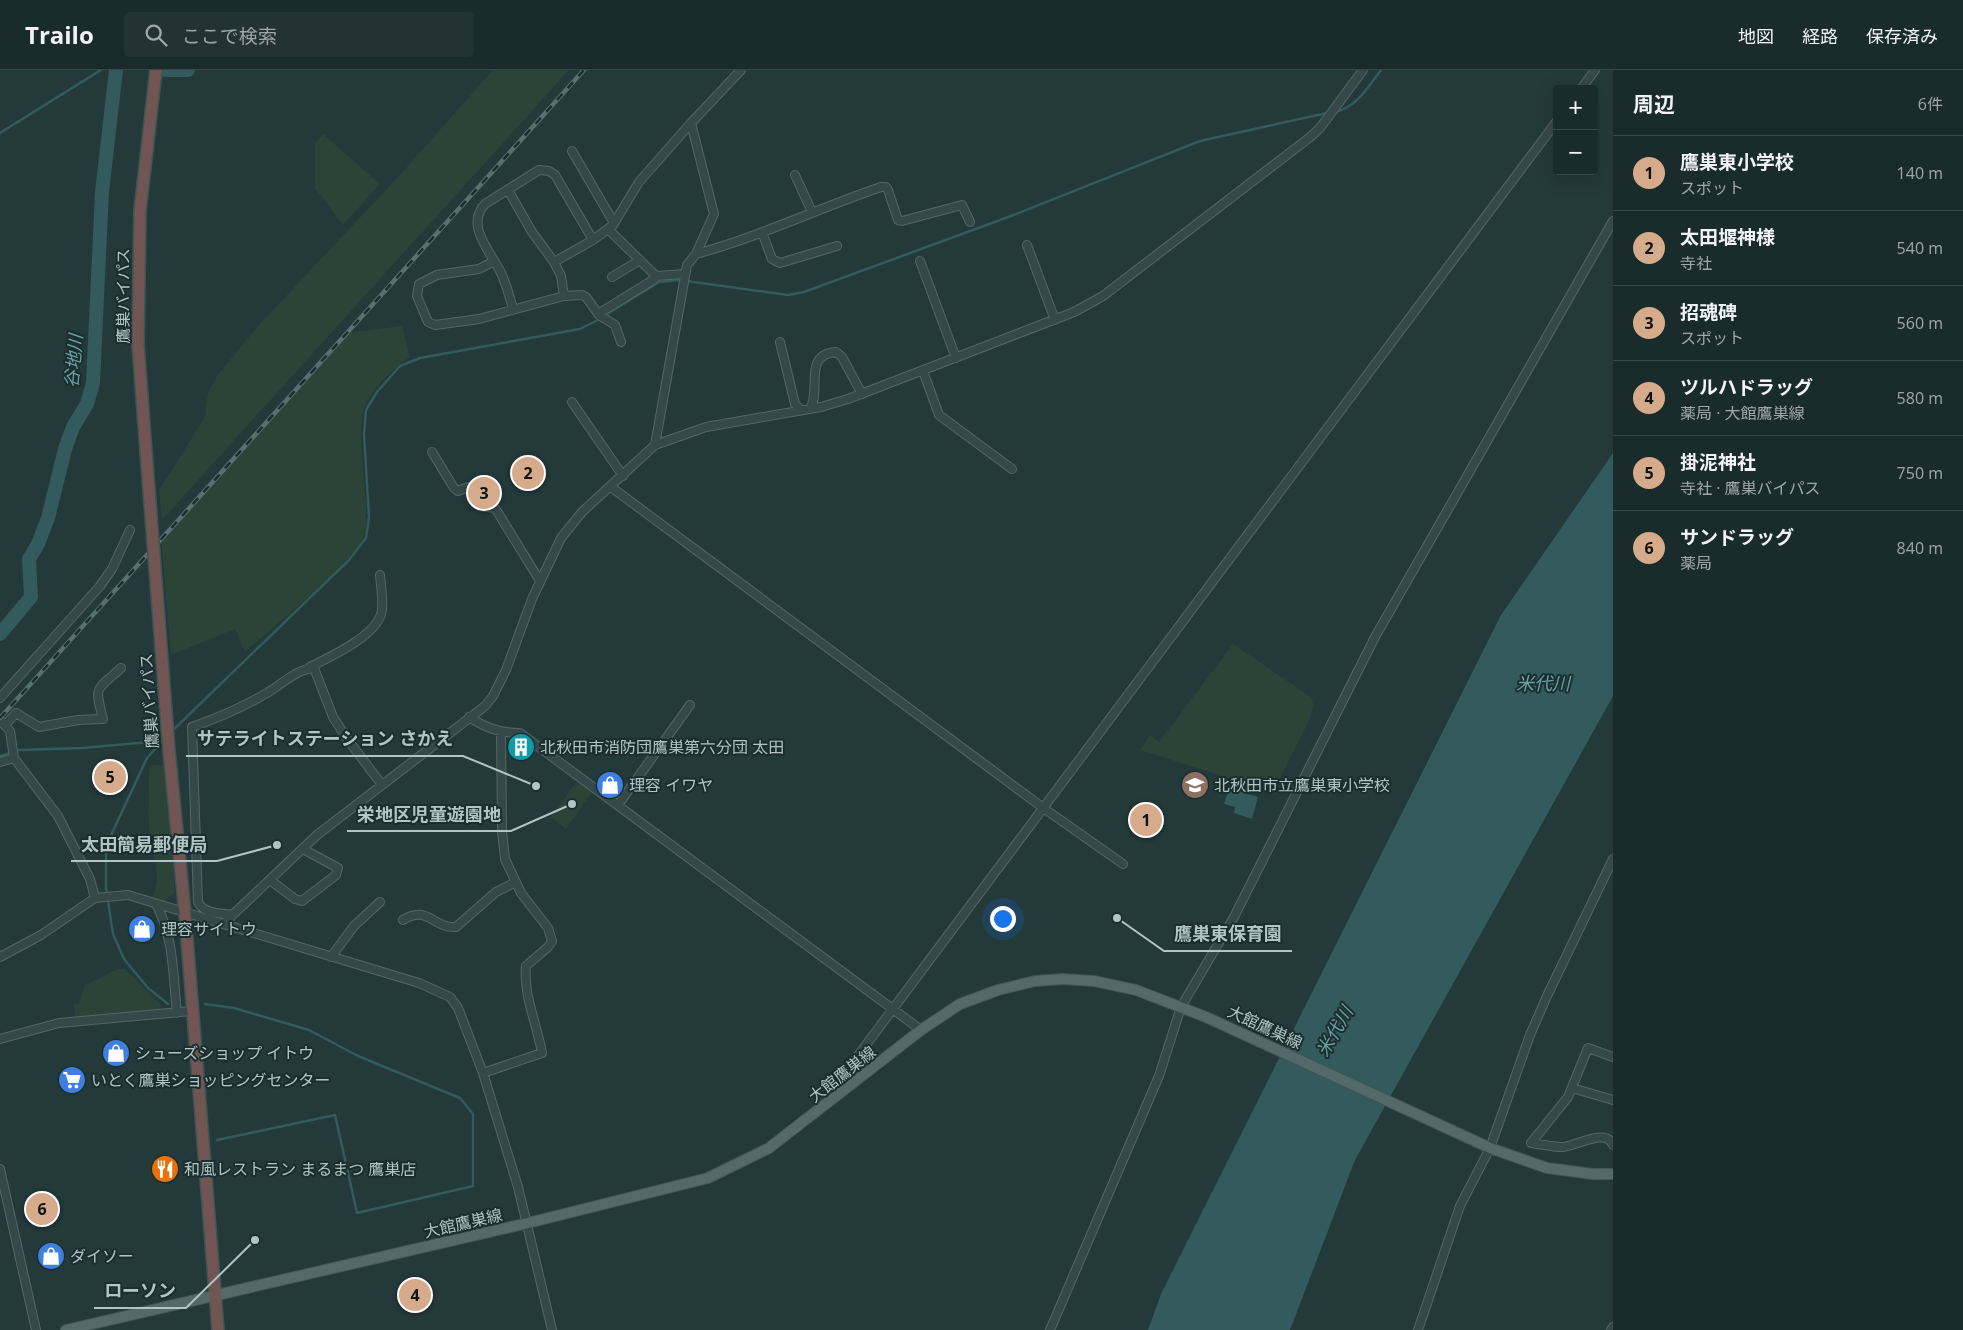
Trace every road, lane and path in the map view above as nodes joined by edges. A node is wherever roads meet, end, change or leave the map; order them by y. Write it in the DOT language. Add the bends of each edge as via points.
graph roads {
  1 [pos="156,70"];
  2 [pos="741,70"];
  3 [pos="1363,70"];
  4 [pos="1596,70"];
  5 [pos="1584,85"];
  6 [pos="691,123"];
  7 [pos="1553,126"];
  8 [pos="572,151"];
  9 [pos="795,175"];
  10 [pos="508,190"];
  11 [pos="812,212"];
  12 [pos="1613,221"];
  13 [pos="970,222"];
  14 [pos="611,226"];
  15 [pos="762,232"];
  16 [pos="593,240"];
  17 [pos="1027,245"];
  18 [pos="837,246"];
  19 [pos="696,254"];
  20 [pos="640,260"];
  21 [pos="920,260"];
  22 [pos="494,261"];
  23 [pos="554,262"];
  24 [pos="656,276"];
  25 [pos="612,277"];
  26 [pos="684,280"];
  27 [pos="564,296"];
  28 [pos="513,308"];
  29 [pos="600,316"];
  30 [pos="1055,320"];
  31 [pos="621,342"];
  32 [pos="780,342"];
  33 [pos="956,358"];
  34 [pos="923,371"];
  35 [pos="862,394"];
  36 [pos="572,402"];
  37 [pos="810,409"];
  38 [pos="801,410"];
  39 [pos="656,445"];
  40 [pos="432,452"];
  41 [pos="1012,469"];
  42 [pos="623,476"];
  43 [pos="611,487"];
  44 [pos="130,530"];
  45 [pos="380,575"];
  46 [pos="540,581"];
  47 [pos="121,668"];
  48 [pos="308,668"];
  49 [pos="0,698"];
  50 [pos="690,705"];
  51 [pos="469,718"];
  52 [pos="3,722"];
  53 [pos="501,733"];
  54 [pos="14,757"];
  55 [pos="0,762"];
  56 [pos="382,785"];
  57 [pos="618,805"];
  58 [pos="1042,808"];
  59 [pos="303,848"];
  60 [pos="1613,859"];
  61 [pos="1123,864"];
  62 [pos="270,880"];
  63 [pos="516,882"];
  64 [pos="95,898"];
  65 [pos="380,902"];
  66 [pos="156,904"];
  67 [pos="185,913"];
  68 [pos="232,915"];
  69 [pos="403,920"];
  70 [pos="223,924"];
  71 [pos="0,957"];
  72 [pos="330,957"];
  73 [pos="1181,1007"];
  74 [pos="892,1010"];
  75 [pos="191,1011"];
  76 [pos="177,1013"];
  77 [pos="921,1030"];
  78 [pos="0,1039"];
  79 [pos="1613,1057"];
  80 [pos="482,1073"];
  81 [pos="1572,1088"];
  82 [pos="1613,1100"];
  83 [pos="831,1102"];
  84 [pos="1613,1145"];
  85 [pos="1490,1148"];
  86 [pos="0,1169"];
  87 [pos="1613,1174"];
  88 [pos="528,1223"];
  89 [pos="215,1296"];
  90 [pos="36,1330"];
  91 [pos="66,1330"];
  92 [pos="218,1330"];
  93 [pos="552,1330"];
  94 [pos="1050,1330"];
  95 [pos="1418,1330"];
  1 -- 67 [label="highway, 鷹巣バイパス, bridge" via="140,211 138,344 169,750"];
  2 -- 6 [label="street"];
  3 -- 30 [label="street" via="1309,138 1103,296"];
  4 -- 5 [label="street"];
  6 -- 14 [label="street" via="639,182"];
  6 -- 19 [label="street" via="714,214"];
  7 -- 58 [label="street"];
  8 -- 14 [label="street"];
  9 -- 11 [label="street"];
  10 -- 16 [label="street" via="539,170 549,171 555,175"];
  10 -- 22 [label="street" via="484,204 476,218"];
  10 -- 23 [label="street"];
  11 -- 13 [label="street" via="886,187 898,220 956,205 965,207"];
  11 -- 15 [label="street"];
  12 -- 73 [label="street" via="1376,637 1234,917"];
  14 -- 16 [label="street"];
  14 -- 20 [label="street"];
  15 -- 18 [label="street" via="772,259 780,263"];
  15 -- 19 [label="street" via="728,246"];
  16 -- 23 [label="street"];
  17 -- 30 [label="street"];
  19 -- 26 [label="street" via="687,265"];
  20 -- 24 [label="street"];
  20 -- 25 [label="street"];
  21 -- 33 [label="street"];
  22 -- 28 [label="street"];
  22 -- 28 [label="street" via="479,269 438,275 419,284 417,296 423,312 428,322 435,325 479,319"];
  23 -- 27 [label="street" via="561,276"];
  24 -- 26 [label="street"];
  24 -- 29 [label="street"];
  26 -- 39 [label="street"];
  27 -- 28 [label="street"];
  27 -- 29 [label="street" via="582,295"];
  29 -- 31 [label="street" via="615,326"];
  30 -- 33 [label="street"];
  32 -- 38 [label="street" via="795,404"];
  33 -- 34 [label="street"];
  34 -- 35 [label="street"];
  34 -- 41 [label="street" via="939,415"];
  35 -- 37 [label="street"];
  35 -- 37 [label="street" via="842,357 836,352 827,353 816,367 815,395"];
  36 -- 42 [label="street"];
  37 -- 38 [label="street"];
  38 -- 39 [label="street" via="706,427"];
  39 -- 42 [label="street"];
  40 -- 46 [label="street" via="454,488 458,491 468,487 480,506 495,508"];
  42 -- 43 [label="street"];
  43 -- 46 [label="street" via="582,512 562,538"];
  43 -- 58 [label="street"];
  44 -- 49 [label="street" via="116,563 104,580"];
  45 -- 48 [label="street" via="382,612 378,621 365,635"];
  46 -- 51 [label="street" via="496,690 485,706"];
  47 -- 52 [label="street" via="98,689 103,720 78,720 39,727 16,713"];
  48 -- 56 [label="street" via="314,668 333,716"];
  48 -- 68 [label="street" via="224,715 192,727 198,902 200,908 208,912"];
  50 -- 57 [label="street"];
  51 -- 53 [label="street"];
  51 -- 56 [label="street"];
  52 -- 54 [label="street" via="10,731"];
  53 -- 57 [label="street" via="520,733"];
  53 -- 63 [label="street" via="502,831 505,858"];
  54 -- 55 [label="street"];
  54 -- 64 [label="street" via="58,816 90,879"];
  56 -- 59 [label="street"];
  57 -- 74 [label="street"];
  58 -- 61 [label="street"];
  58 -- 74 [label="street"];
  59 -- 62 [label="street"];
  59 -- 62 [label="street" via="338,868 336,875 302,901"];
  60 -- 85 [label="street" via="1544,1004"];
  62 -- 68 [label="street"];
  63 -- 69 [label="street" via="496,892 456,926 450,927 427,915 416,914"];
  63 -- 80 [label="street" via="548,928 552,940 526,966 525,983 542,1053"];
  64 -- 66 [label="street" via="128,894"];
  64 -- 71 [label="street"];
  65 -- 72 [label="street" via="354,926"];
  66 -- 67 [label="street"];
  66 -- 76 [label="street" via="171,943"];
  67 -- 70 [label="street"];
  67 -- 75 [label="highway, 鷹巣バイパス"];
  68 -- 70 [label="street"];
  70 -- 72 [label="street"];
  72 -- 80 [label="street" via="419,983 450,997 458,1008"];
  73 -- 77 [label="main road, 大館鷹巣線" via="1136,990 1094,981 1035,981 960,1004"];
  73 -- 85 [label="main road, 大館鷹巣線"];
  73 -- 94 [label="street" via="1159,1076"];
  74 -- 77 [label="street"];
  74 -- 83 [label="street" via="836,1085"];
  75 -- 76 [label="street"];
  75 -- 89 [label="highway, 鷹巣バイパス"];
  76 -- 78 [label="street" via="59,1023"];
  77 -- 83 [label="main road, 大館鷹巣線"];
  79 -- 81 [label="street" via="1588,1048"];
  80 -- 88 [label="street"];
  81 -- 82 [label="street"];
  81 -- 84 [label="street" via="1530,1143 1567,1147 1606,1138"];
  83 -- 88 [label="main road, 大館鷹巣線" via="769,1148 708,1178"];
  85 -- 87 [label="main road, 大館鷹巣線" via="1547,1168"];
  85 -- 95 [label="street" via="1460,1206"];
  86 -- 90 [label="street"];
  88 -- 89 [label="main road, 大館鷹巣線"];
  88 -- 93 [label="street"];
  89 -- 91 [label="main road, 大館鷹巣線"];
  89 -- 92 [label="highway, 鷹巣バイパス"];
}
